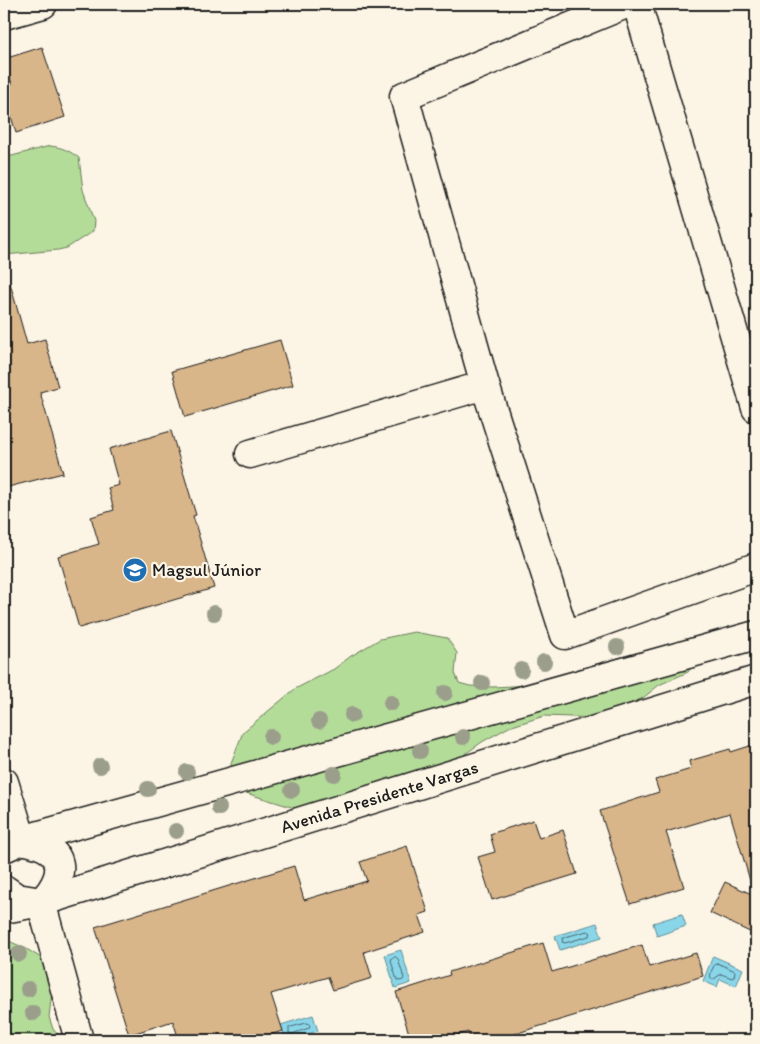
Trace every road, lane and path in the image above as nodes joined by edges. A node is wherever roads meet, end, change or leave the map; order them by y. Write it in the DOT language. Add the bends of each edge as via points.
graph roads {
  1 [pos="43,4"];
  2 [pos="626,4"];
  3 [pos="637,4"];
  4 [pos="4,16"];
  5 [pos="485,385"];
  6 [pos="756,408"];
  7 [pos="250,454"];
  8 [pos="756,567"];
  9 [pos="756,635"];
  10 [pos="756,680"];
  11 [pos="4,782"];
  12 [pos="13,844"];
  13 [pos="4,860"];
  14 [pos="4,889"];
  15 [pos="41,902"];
  16 [pos="4,909"];
  17 [pos="79,1040"];
  1 -- 4 [label="street"];
  2 -- 5 [label="street" via="404,96"];
  3 -- 6 [label="street"];
  5 -- 7 [label="street"];
  5 -- 8 [label="street" via="565,635"];
  9 -- 12 [label="street"];
  10 -- 15 [label="street, Avenida Presidente Vargas"];
  11 -- 12 [label="street"];
  12 -- 13 [label="street"];
  12 -- 15 [label="street" via="43,846 57,858 58,878"];
  14 -- 15 [label="street" via="16,898"];
  15 -- 16 [label="street, Avenida Presidente Vargas"];
  15 -- 17 [label="street"];
}
